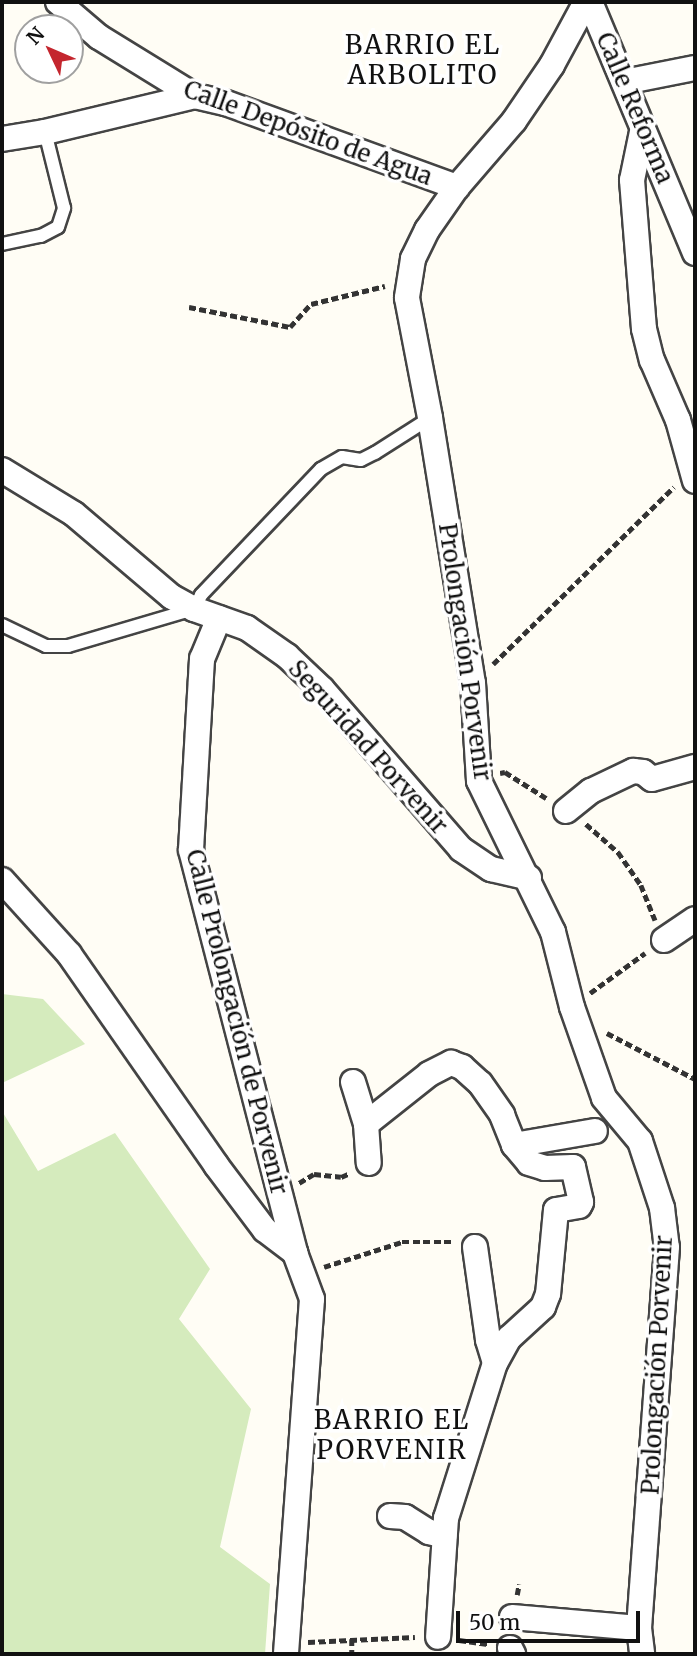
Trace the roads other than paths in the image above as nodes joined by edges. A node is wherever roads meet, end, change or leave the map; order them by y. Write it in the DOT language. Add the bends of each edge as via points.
graph roads {
  1 [pos="58,2"];
  2 [pos="588,2"];
  3 [pos="695,68"];
  4 [pos="624,82"];
  5 [pos="195,96"];
  6 [pos="643,127"];
  7 [pos="45,132"];
  8 [pos="2,139"];
  9 [pos="457,187"];
  10 [pos="2,244"];
  11 [pos="695,253"];
  12 [pos="430,418"];
  13 [pos="2,470"];
  14 [pos="694,475"];
  15 [pos="194,609"];
  16 [pos="219,618"];
  17 [pos="2,625"];
  18 [pos="695,767"];
  19 [pos="566,811"];
  20 [pos="529,878"];
  21 [pos="2,880"];
  22 [pos="695,919"];
  23 [pos="664,940"];
  24 [pos="353,1083"];
  25 [pos="366,1124"];
  26 [pos="595,1131"];
  27 [pos="514,1145"];
  28 [pos="369,1163"];
  29 [pos="475,1247"];
  30 [pos="299,1262"];
  31 [pos="495,1363"];
  32 [pos="390,1516"];
  33 [pos="445,1536"];
  34 [pos="512,1617"];
  35 [pos="639,1628"];
  36 [pos="438,1637"];
  37 [pos="287,1649"];
  38 [pos="642,1654"];
  1 -- 5 [label="street, Calle Depósito de Agua" via="99,37"];
  2 -- 4 [label="street, Calle Reforma"];
  2 -- 9 [label="street, Prolongación Porvenir" via="514,121"];
  3 -- 4 [label="street"];
  4 -- 6 [label="street, Calle Reforma"];
  5 -- 7 [label="street"];
  5 -- 9 [label="street, Calle Depósito de Agua" via="226,103"];
  6 -- 11 [label="street, Calle Reforma"];
  6 -- 14 [label="street" via="632,180 644,329"];
  7 -- 8 [label="street"];
  7 -- 10 [label="lane" via="64,208 58,227 41,236"];
  9 -- 12 [label="street, Prolongación Porvenir" via="427,230 409,279 407,298"];
  12 -- 15 [label="lane" via="361,460 342,457 321,470 201,595"];
  12 -- 20 [label="street, Prolongación Porvenir" via="473,683 479,779"];
  13 -- 15 [label="street, Seguridad Porvenir" via="74,514 172,597"];
  15 -- 16 [label="street, Seguridad Porvenir"];
  15 -- 17 [label="lane" via="68,646 46,646"];
  16 -- 20 [label="street, Seguridad Porvenir" via="247,628 287,656 322,689 461,849 491,869"];
  16 -- 30 [label="street, Calle Prolongación de Porvenir" via="202,659 191,850"];
  18 -- 19 [label="street" via="652,779 634,771 590,791"];
  20 -- 35 [label="street, Prolongación Porvenir" via="553,932 604,1098 640,1141 663,1208 667,1247"];
  21 -- 30 [label="street" via="69,954 216,1166 265,1230"];
  22 -- 23 [label="street"];
  24 -- 25 [label="street"];
  25 -- 27 [label="street" via="429,1074 451,1063 480,1083 502,1115"];
  25 -- 28 [label="street"];
  26 -- 27 [label="street"];
  27 -- 31 [label="street" via="534,1166 573,1167 581,1202 559,1207 554,1214 543,1307 509,1338"];
  29 -- 31 [label="street"];
  30 -- 37 [label="street, Calle Prolongación de Porvenir" via="312,1299"];
  31 -- 33 [label="street" via="446,1518"];
  32 -- 33 [label="street" via="405,1517"];
  33 -- 36 [label="street"];
  34 -- 35 [label="street"];
  35 -- 38 [label="street, Prolongación Porvenir"];
}
